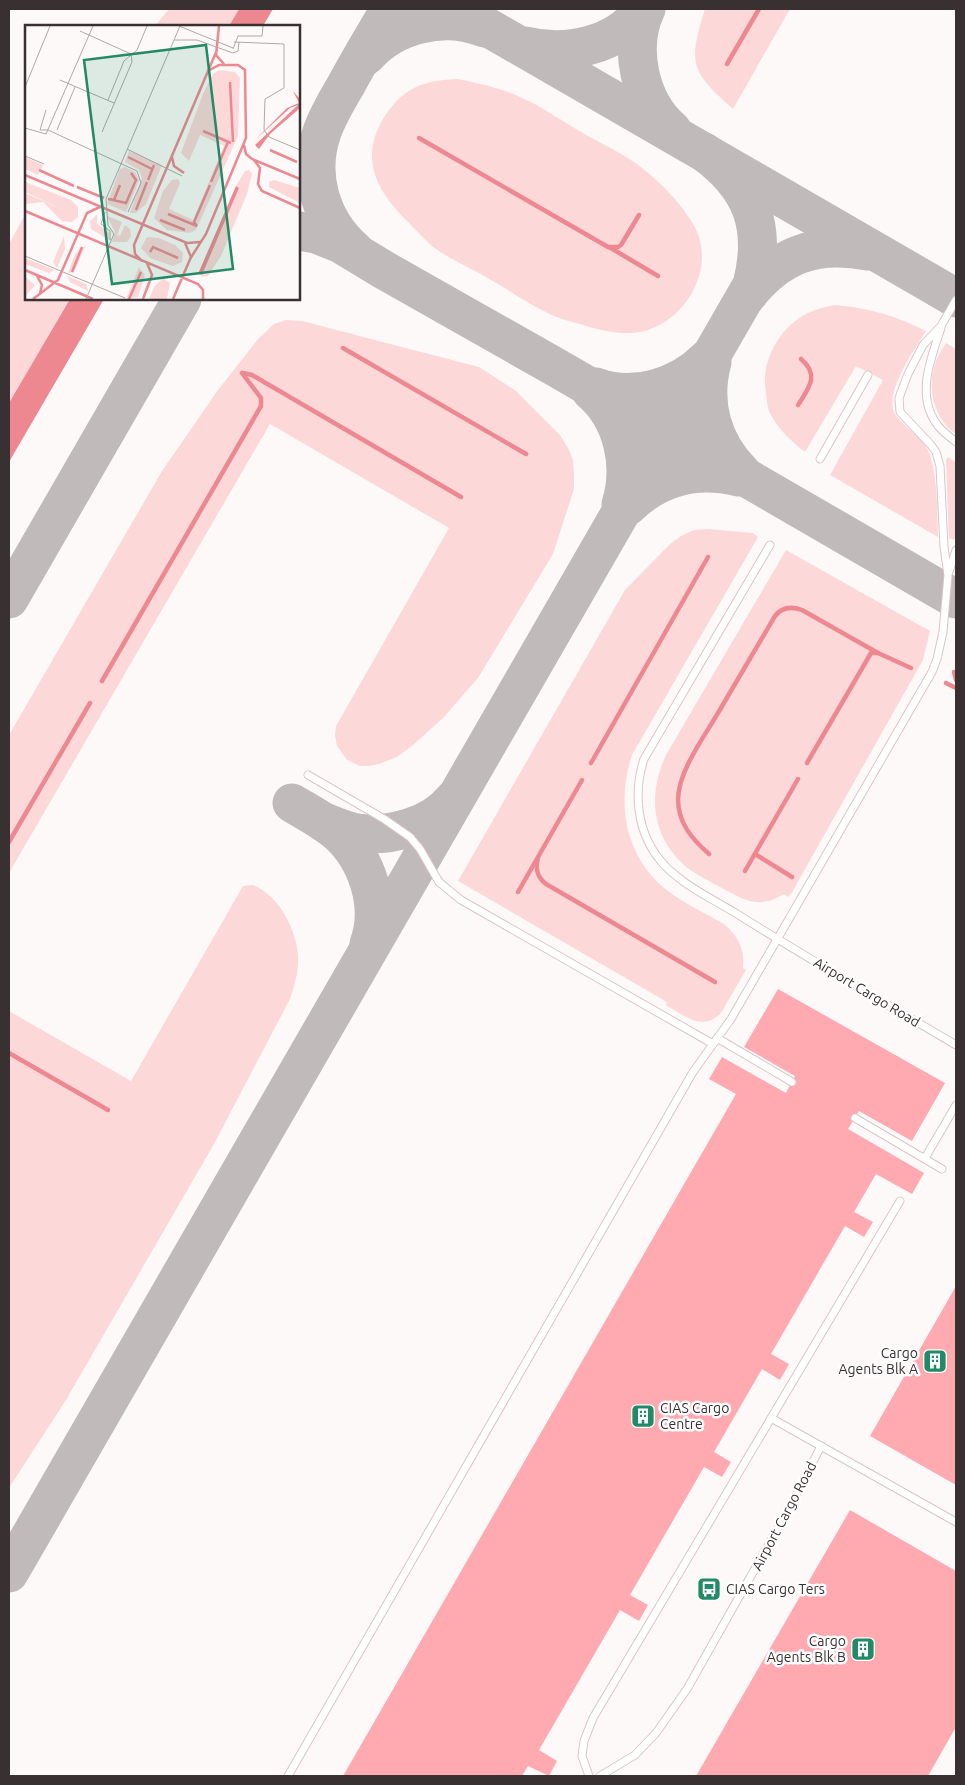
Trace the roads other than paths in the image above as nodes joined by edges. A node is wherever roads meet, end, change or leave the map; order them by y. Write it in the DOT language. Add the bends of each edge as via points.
graph roads {
  1 [pos="956,300"];
  2 [pos="942,326"];
  3 [pos="868,375"];
  4 [pos="956,442"];
  5 [pos="820,459"];
  6 [pos="770,545"];
  7 [pos="956,550"];
  8 [pos="948,575"];
  9 [pos="308,775"];
  10 [pos="778,940"];
  11 [pos="715,1041"];
  12 [pos="956,1045"];
  13 [pos="792,1082"];
  14 [pos="956,1105"];
  15 [pos="855,1118"];
  16 [pos="925,1158"];
  17 [pos="942,1169"];
  18 [pos="900,1201"];
  19 [pos="771,1418"];
  20 [pos="821,1446"];
  21 [pos="956,1522"];
  22 [pos="288,1776"];
  23 [pos="589,1776"];
  24 [pos="600,1776"];
  1 -- 2 [label="lane"];
  2 -- 4 [label="lane" via="927,372 927,403 936,423"];
  2 -- 8 [label="lane" via="919,352 900,392 899,404 900,412 931,445 938,458"];
  3 -- 5 [label="lane"];
  6 -- 10 [label="lane, Airport Cargo Road" via="649,749 640,772 637,800 650,845 675,875"];
  7 -- 8 [label="lane"];
  8 -- 10 [label="lane" via="943,632 932,672"];
  9 -- 11 [label="lane" via="410,837 439,882 460,900"];
  10 -- 11 [label="lane"];
  10 -- 12 [label="lane, Airport Cargo Road"];
  11 -- 13 [label="lane"];
  11 -- 22 [label="lane" via="688,1080"];
  14 -- 16 [label="lane"];
  15 -- 16 [label="lane"];
  16 -- 17 [label="lane"];
  18 -- 19 [label="lane"];
  19 -- 20 [label="lane"];
  19 -- 23 [label="lane" via="593,1718 582,1756"];
  20 -- 21 [label="lane, Airport Cargo Road"];
  20 -- 24 [label="lane, Airport Cargo Road" via="687,1689 656,1733 635,1755"];
}
